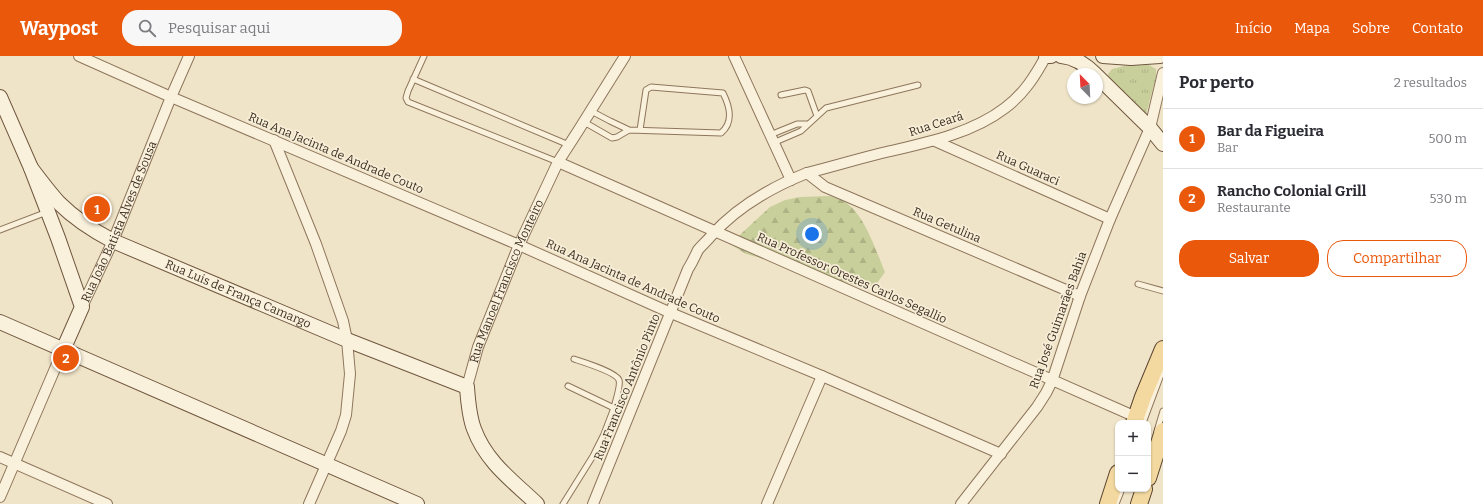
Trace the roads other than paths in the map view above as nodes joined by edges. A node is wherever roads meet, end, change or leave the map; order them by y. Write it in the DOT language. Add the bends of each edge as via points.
graph roads {
  1 [pos="79,56"];
  2 [pos="190,56"];
  3 [pos="424,56"];
  4 [pos="625,56"];
  5 [pos="734,56"];
  6 [pos="1046,56"];
  7 [pos="1051,56"];
  8 [pos="1061,56"];
  9 [pos="1103,56"];
  10 [pos="1160,56"];
  11 [pos="1088,68"];
  12 [pos="1163,73"];
  13 [pos="413,79"];
  14 [pos="1103,82"];
  15 [pos="918,84"];
  16 [pos="781,95"];
  17 [pos="0,97"];
  18 [pos="171,97"];
  19 [pos="591,111"];
  20 [pos="817,116"];
  21 [pos="584,122"];
  22 [pos="807,124"];
  23 [pos="1150,128"];
  24 [pos="629,130"];
  25 [pos="640,130"];
  26 [pos="771,139"];
  27 [pos="274,140"];
  28 [pos="935,141"];
  29 [pos="1163,144"];
  30 [pos="569,145"];
  31 [pos="558,162"];
  32 [pos="31,168"];
  33 [pos="807,173"];
  34 [pos="791,180"];
  35 [pos="48,212"];
  36 [pos="1110,219"];
  37 [pos="0,230"];
  38 [pos="715,231"];
  39 [pos="113,241"];
  40 [pos="519,245"];
  41 [pos="1138,284"];
  42 [pos="1163,291"];
  43 [pos="1080,296"];
  44 [pos="82,307"];
  45 [pos="671,313"];
  46 [pos="0,322"];
  47 [pos="347,340"];
  48 [pos="1163,349"];
  49 [pos="63,350"];
  50 [pos="574,359"];
  51 [pos="1163,370"];
  52 [pos="822,376"];
  53 [pos="1052,381"];
  54 [pos="568,386"];
  55 [pos="467,387"];
  56 [pos="614,408"];
  57 [pos="1163,412"];
  58 [pos="1136,420"];
  59 [pos="1138,420"];
  60 [pos="1138,420"];
  61 [pos="1159,433"];
  62 [pos="1152,447"];
  63 [pos="1001,454"];
  64 [pos="1149,456"];
  65 [pos="0,457"];
  66 [pos="14,463"];
  67 [pos="327,464"];
  68 [pos="1151,466"];
  69 [pos="1115,482"];
  70 [pos="1121,492"];
  71 [pos="1138,492"];
  72 [pos="1143,492"];
  73 [pos="0,497"];
  74 [pos="107,504"];
  75 [pos="309,504"];
  76 [pos="417,504"];
  77 [pos="537,504"];
  78 [pos="563,504"];
  79 [pos="593,504"];
  80 [pos="767,504"];
  81 [pos="961,504"];
  82 [pos="1108,504"];
  83 [pos="1116,504"];
  84 [pos="1134,504"];
  85 [pos="1139,504"];
  1 -- 18 [label="street, Rua Ana Jacinta de Andrade Couto"];
  2 -- 18 [label="street, Rua João Batista Alves de Sousa"];
  3 -- 13 [label="lane"];
  4 -- 19 [label="street, Rua Manoel Francisco Monteiro"];
  5 -- 26 [label="street"];
  6 -- 7 [label="street"];
  6 -- 28 [label="street, Rua Ceará" via="1034,79 1005,109"];
  8 -- 11 [label="street" via="1079,60"];
  9 -- 10 [label="street"];
  12 -- 23 [label="street, Rua José Guimarães Bahia"];
  13 -- 30 [label="lane"];
  13 -- 31 [label="lane" via="406,98 408,102"];
  14 -- 23 [label="street"];
  15 -- 20 [label="lane" via="833,105"];
  16 -- 20 [label="lane" via="808,91"];
  17 -- 32 [label="street"];
  18 -- 27 [label="street, Rua Ana Jacinta de Andrade Couto"];
  18 -- 39 [label="street, Rua João Batista Alves de Sousa"];
  19 -- 21 [label="street, Rua Manoel Francisco Monteiro"];
  19 -- 24 [label="lane"];
  20 -- 22 [label="lane"];
  21 -- 24 [label="lane" via="612,138"];
  21 -- 30 [label="street, Rua Manoel Francisco Monteiro"];
  22 -- 26 [label="lane" via="800,130"];
  22 -- 26 [label="lane" via="797,124"];
  23 -- 29 [label="street"];
  23 -- 36 [label="street, Rua José Guimarães Bahia"];
  24 -- 25 [label="lane"];
  25 -- 25 [label="lane" via="721,133 727,128 730,120 728,104 723,93 652,87 646,90"];
  26 -- 34 [label="street"];
  27 -- 40 [label="street, Rua Ana Jacinta de Andrade Couto"];
  27 -- 47 [label="street" via="316,244 343,321"];
  28 -- 33 [label="street, Rua Ceará"];
  28 -- 36 [label="street, Rua Guaraci"];
  30 -- 31 [label="street, Rua Manoel Francisco Monteiro"];
  31 -- 38 [label="street, Rua Professor Orestes Carlos Segallio"];
  31 -- 40 [label="street, Rua Manoel Francisco Monteiro"];
  32 -- 35 [label="street"];
  32 -- 39 [label="street, Rua Luis de França Camargo" via="59,203"];
  33 -- 34 [label="street, Rua Francisco Antônio Pinto"];
  33 -- 43 [label="street, Rua Getulina" via="824,186"];
  34 -- 38 [label="street, Rua Francisco Antônio Pinto" via="738,211"];
  35 -- 37 [label="lane"];
  35 -- 44 [label="street"];
  36 -- 43 [label="street, Rua José Guimarães Bahia"];
  38 -- 45 [label="street, Rua Francisco Antônio Pinto" via="699,249 688,269"];
  38 -- 53 [label="street, Rua Professor Orestes Carlos Segallio"];
  39 -- 44 [label="street, Rua João Batista Alves de Sousa"];
  39 -- 47 [label="street, Rua Luis de França Camargo"];
  40 -- 45 [label="street, Rua Ana Jacinta de Andrade Couto"];
  40 -- 55 [label="street, Rua Manoel Francisco Monteiro" via="478,347"];
  41 -- 42 [label="lane"];
  43 -- 53 [label="street, Rua José Guimarães Bahia"];
  44 -- 49 [label="street, Rua João Batista Alves de Sousa"];
  45 -- 52 [label="street, Rua Ana Jacinta de Andrade Couto"];
  45 -- 79 [label="street, Rua Francisco Antônio Pinto"];
  46 -- 49 [label="street"];
  47 -- 55 [label="street, Rua Luis de França Camargo"];
  47 -- 67 [label="street" via="350,374 346,415"];
  48 -- 59 [label="main road" via="1143,397"];
  49 -- 66 [label="street, Rua João Batista Alves de Sousa"];
  49 -- 67 [label="street"];
  50 -- 56 [label="lane" via="613,374 619,380"];
  51 -- 60 [label="lane"];
  52 -- 63 [label="street, Rua Ana Jacinta de Andrade Couto"];
  52 -- 80 [label="street"];
  53 -- 58 [label="street, Rua Professor Orestes Carlos Segallio"];
  53 -- 63 [label="street, Rua José Guimarães Bahia" via="1037,407"];
  54 -- 56 [label="lane"];
  55 -- 77 [label="street, Rua Manoel Francisco Monteiro" via="469,410 481,445 504,474"];
  56 -- 78 [label="lane" via="593,456"];
  57 -- 61 [label="lane"];
  61 -- 68 [label="main road"];
  62 -- 64 [label="lane"];
  63 -- 81 [label="street, Rua José Guimarães Bahia"];
  65 -- 66 [label="street"];
  66 -- 73 [label="street, Rua João Batista Alves de Sousa"];
  66 -- 74 [label="street"];
  67 -- 75 [label="street"];
  67 -- 76 [label="street"];
  69 -- 82 [label="main road"];
  70 -- 83 [label="lane"];
  71 -- 84 [label="lane"];
  72 -- 85 [label="main road"];
}
